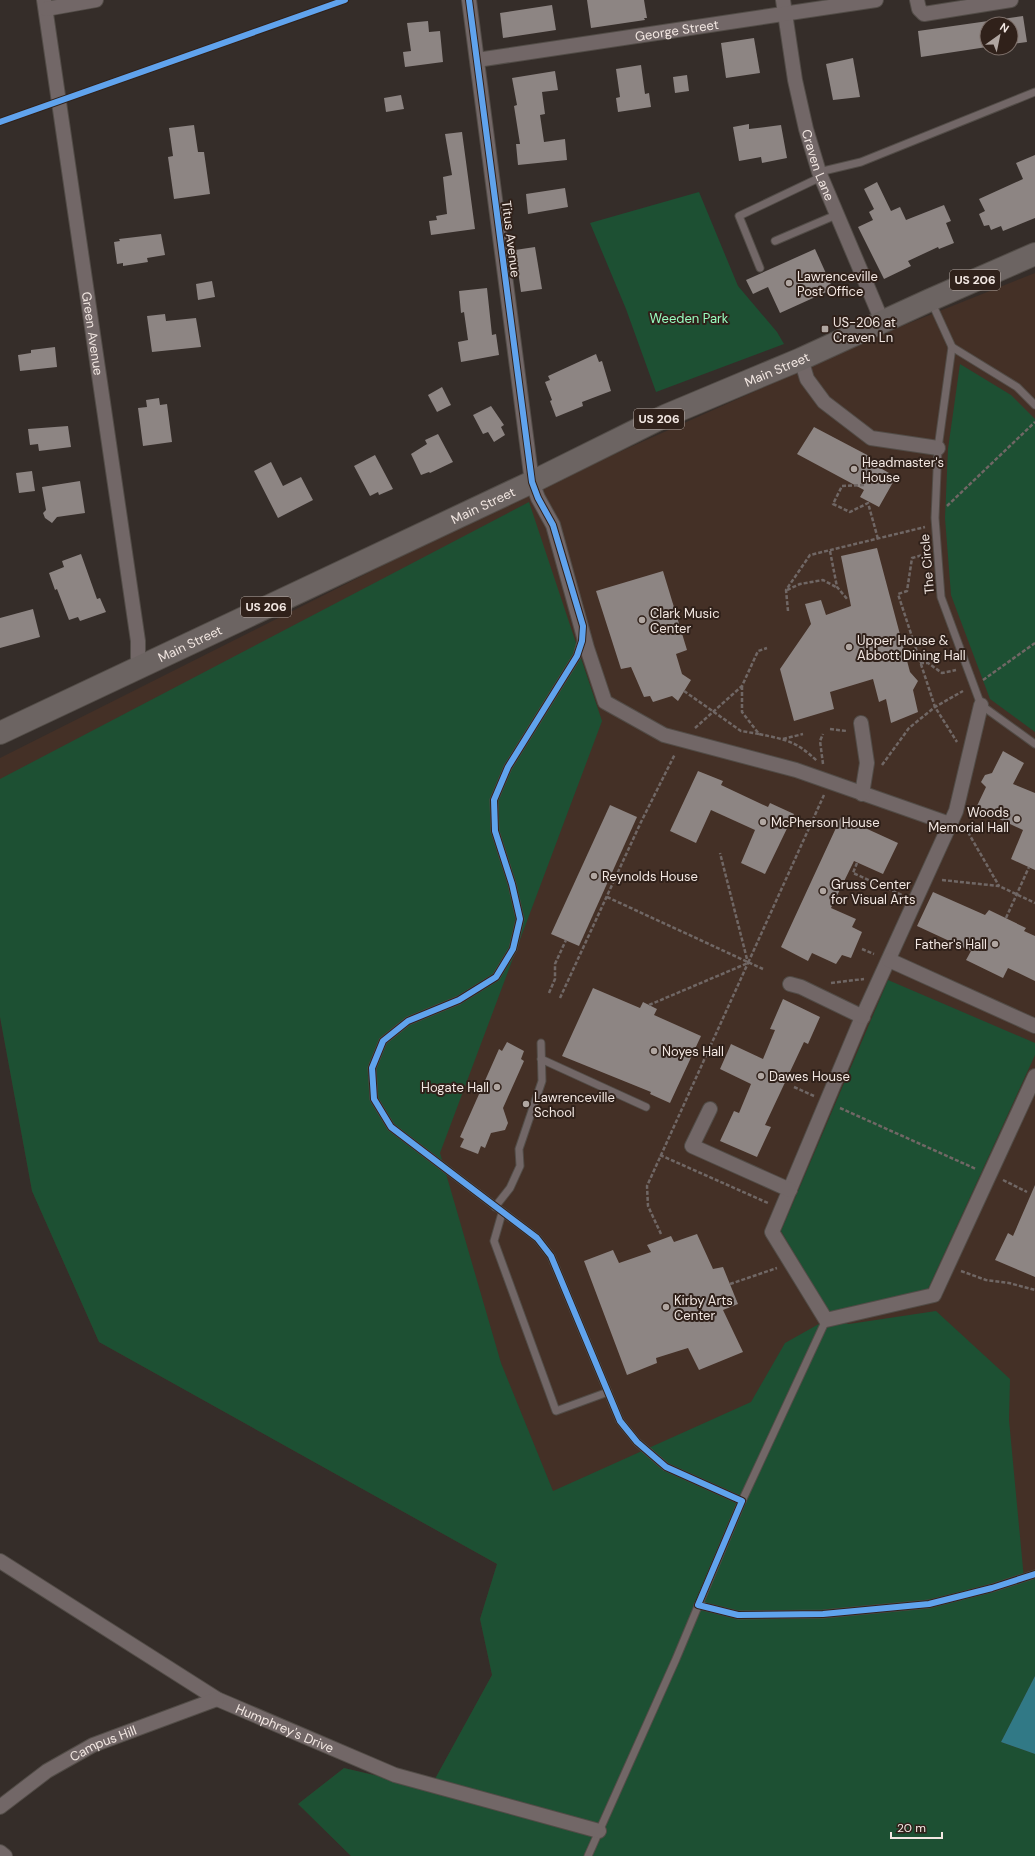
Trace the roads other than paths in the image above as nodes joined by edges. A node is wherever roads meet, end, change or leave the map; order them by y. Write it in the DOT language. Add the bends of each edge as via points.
graph roads {
  1 [pos="96,0"];
  2 [pos="469,0"];
  3 [pos="876,0"];
  4 [pos="917,0"];
  5 [pos="1011,0"];
  6 [pos="45,4"];
  7 [pos="784,7"];
  8 [pos="477,60"];
  9 [pos="1035,92"];
  10 [pos="820,175"];
  11 [pos="836,215"];
  12 [pos="775,241"];
  13 [pos="1035,254"];
  14 [pos="760,268"];
  15 [pos="930,300"];
  16 [pos="882,322"];
  17 [pos="952,347"];
  18 [pos="801,359"];
  19 [pos="1035,405"];
  20 [pos="938,448"];
  21 [pos="532,482"];
  22 [pos="582,626"];
  23 [pos="138,667"];
  24 [pos="981,705"];
  25 [pos="861,723"];
  26 [pos="0,733"];
  27 [pos="1035,744"];
  28 [pos="862,794"];
  29 [pos="950,824"];
  30 [pos="889,960"];
  31 [pos="790,984"];
  32 [pos="863,1017"];
  33 [pos="1035,1026"];
  34 [pos="541,1043"];
  35 [pos="541,1060"];
  36 [pos="1034,1081"];
  37 [pos="646,1107"];
  38 [pos="710,1109"];
  39 [pos="790,1190"];
  40 [pos="495,1207"];
  41 [pos="502,1213"];
  42 [pos="826,1320"];
  43 [pos="608,1392"];
  44 [pos="742,1501"];
  45 [pos="0,1561"];
  46 [pos="1035,1574"];
  47 [pos="698,1605"];
  48 [pos="217,1699"];
  49 [pos="0,1807"];
  50 [pos="599,1831"];
  51 [pos="0,1852"];
  52 [pos="5,1856"];
  53 [pos="588,1856"];
  1 -- 6 [label="street"];
  2 -- 8 [label="street, Titus Avenue"];
  3 -- 7 [label="street, George Street"];
  4 -- 5 [label="street" via="918,9 924,14"];
  6 -- 23 [label="street, Green Avenue" via="138,641"];
  7 -- 8 [label="street, George Street"];
  7 -- 10 [label="street, Craven Lane" via="795,80"];
  8 -- 21 [label="street, Titus Avenue"];
  9 -- 10 [label="lane" via="861,162"];
  10 -- 11 [label="street, Craven Lane"];
  10 -- 14 [label="lane" via="739,216"];
  11 -- 12 [label="lane"];
  11 -- 16 [label="street, Craven Lane"];
  13 -- 15 [label="highway, Main Street / US 206"];
  15 -- 16 [label="highway, Main Street / US 206"];
  15 -- 17 [label="lane"];
  16 -- 18 [label="highway, Main Street / US 206"];
  17 -- 19 [label="lane" via="1017,387"];
  17 -- 20 [label="lane, The Circle"];
  18 -- 20 [label="street" via="807,379 824,402 871,438"];
  18 -- 21 [label="highway, Main Street / US 206" via="665,416"];
  20 -- 24 [label="lane, The Circle" via="935,518 941,598"];
  21 -- 22 [label="street, Titus Avenue" via="553,525"];
  21 -- 23 [label="highway, Main Street / US 206"];
  22 -- 28 [label="street, Titus Avenue" via="606,702 664,735 796,770"];
  22 -- 40 [label="lane" via="582,641 576,656 508,767 494,800 496,831 520,919 513,949 496,977 460,1000 408,1021 383,1041 372,1068 374,1099 391,1126"];
  23 -- 26 [label="highway, Main Street / US 206"];
  24 -- 27 [label="lane"];
  24 -- 29 [label="street" via="956,811"];
  25 -- 28 [label="street" via="867,763"];
  28 -- 29 [label="street, Titus Avenue"];
  29 -- 30 [label="street"];
  30 -- 32 [label="street"];
  30 -- 33 [label="street"];
  31 -- 32 [label="street"];
  32 -- 39 [label="street"];
  34 -- 35 [label="lane"];
  35 -- 37 [label="lane"];
  35 -- 40 [label="lane" via="542,1081 519,1149 520,1166 510,1188"];
  36 -- 42 [label="street" via="934,1296"];
  38 -- 39 [label="street" via="692,1146"];
  39 -- 42 [label="street" via="772,1232"];
  40 -- 41 [label="lane"];
  41 -- 43 [label="lane" via="537,1238 551,1256"];
  41 -- 43 [label="lane" via="494,1241 556,1411"];
  42 -- 44 [label="lane"];
  43 -- 44 [label="lane" via="620,1421 637,1442 666,1467"];
  44 -- 47 [label="lane"];
  45 -- 48 [label="street, Humphrey's Drive"];
  46 -- 47 [label="lane" via="929,1604 823,1614 738,1614"];
  47 -- 50 [label="lane"];
  48 -- 49 [label="street, Campus Hill" via="93,1745 46,1771"];
  48 -- 50 [label="street, Humphrey's Drive" via="395,1775"];
  50 -- 53 [label="lane"];
  51 -- 52 [label="street"];
}
